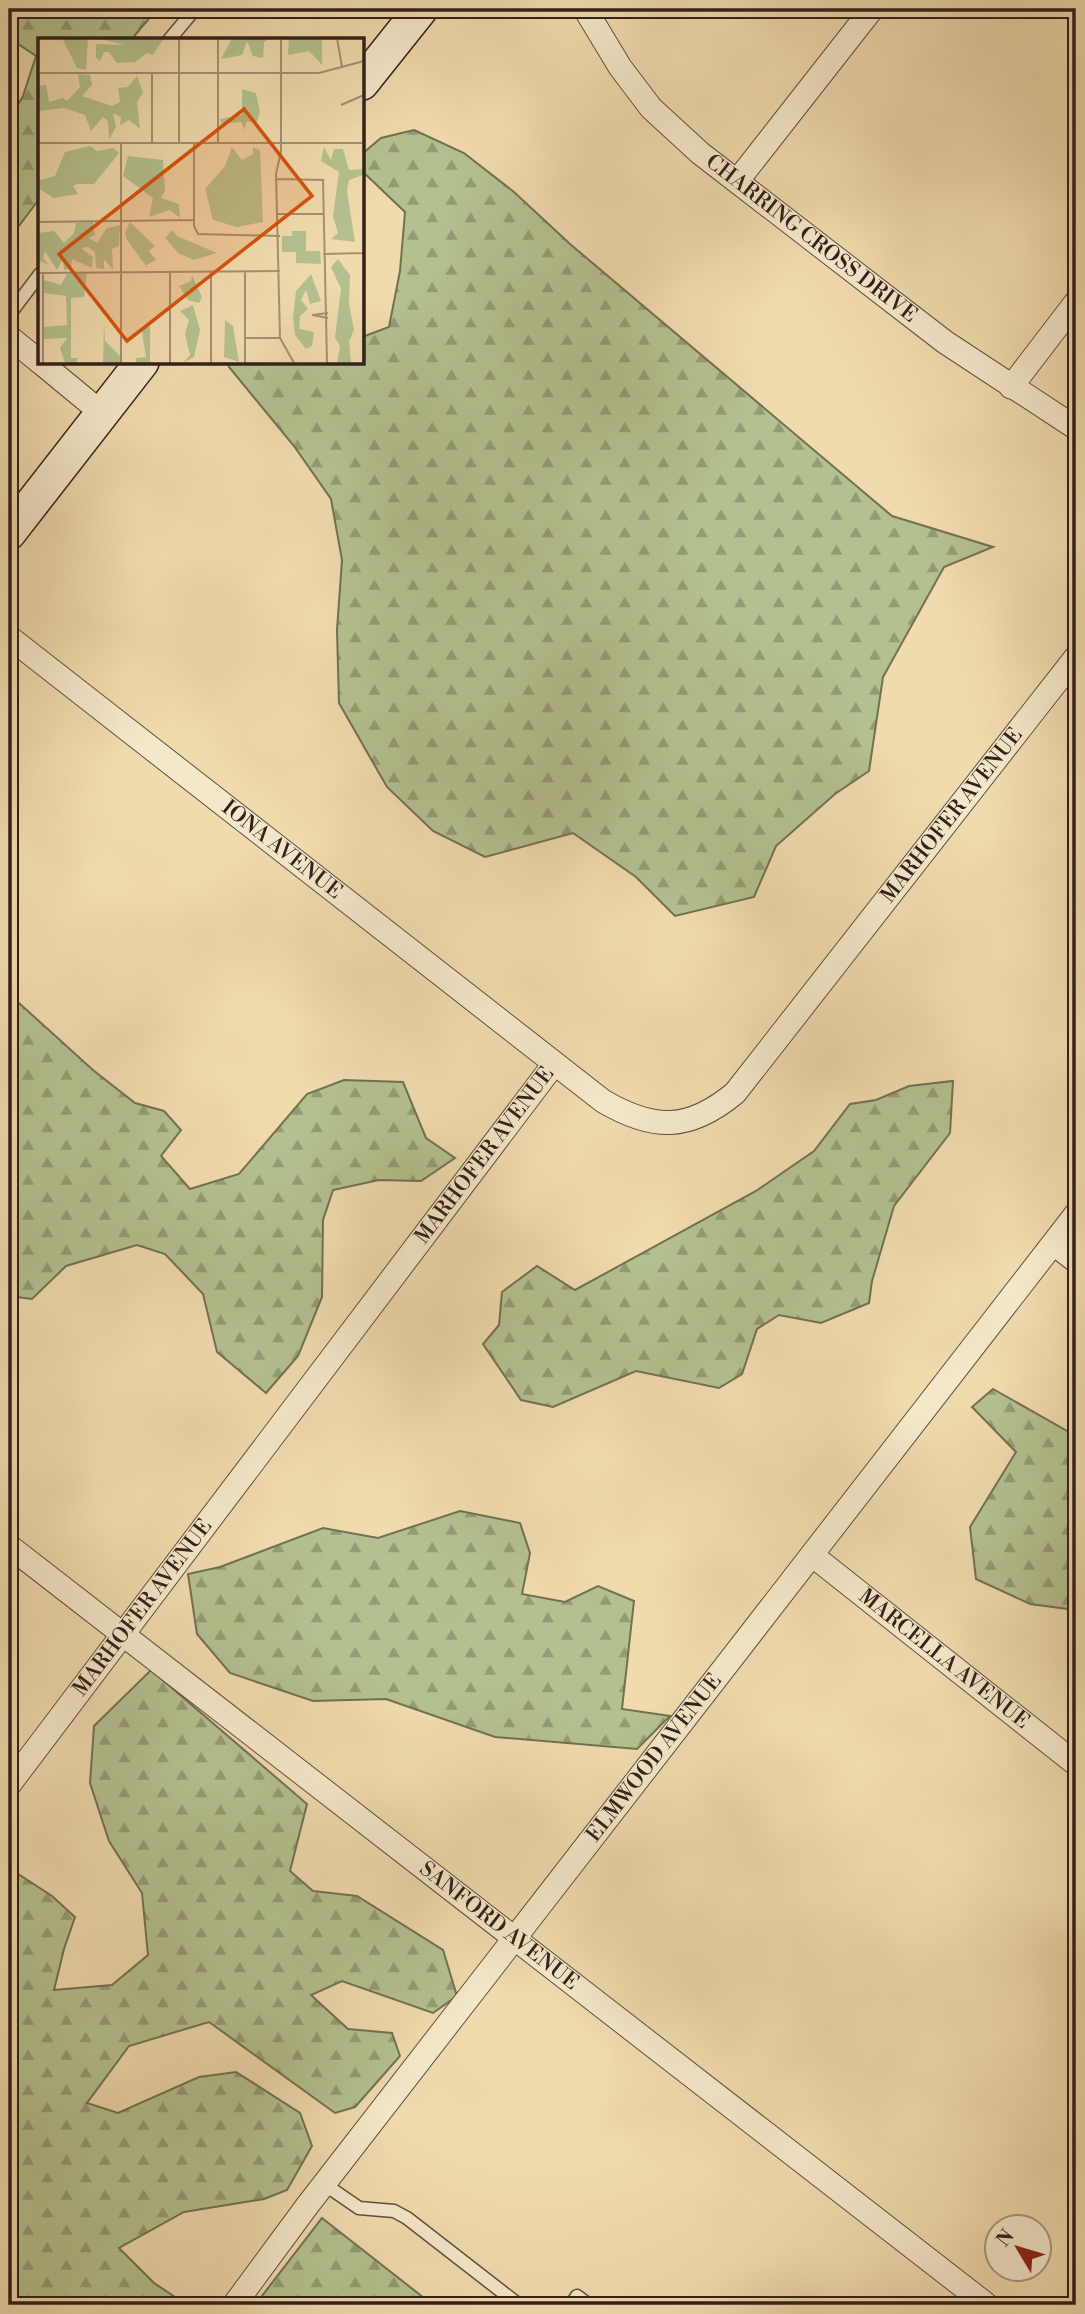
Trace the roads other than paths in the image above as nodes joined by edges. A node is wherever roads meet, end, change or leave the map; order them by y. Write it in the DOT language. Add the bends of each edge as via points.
graph roads {
  1 [pos="195,9"];
  2 [pos="421,9"];
  3 [pos="585,9"];
  4 [pos="872,9"];
  5 [pos="171,38"];
  6 [pos="364,80"];
  7 [pos="738,180"];
  8 [pos="38,277"];
  9 [pos="1076,302"];
  10 [pos="9,315"];
  11 [pos="9,337"];
  12 [pos="38,360"];
  13 [pos="42,364"];
  14 [pos="140,364"];
  15 [pos="1010,387"];
  16 [pos="103,414"];
  17 [pos="1076,428"];
  18 [pos="9,533"];
  19 [pos="9,637"];
  20 [pos="1076,657"];
  21 [pos="554,1064"];
  22 [pos="1076,1214"];
  23 [pos="1054,1244"];
  24 [pos="1076,1261"];
  25 [pos="9,1546"];
  26 [pos="812,1555"];
  27 [pos="122,1635"];
  28 [pos="1076,1764"];
  29 [pos="9,1785"];
  30 [pos="514,1939"];
  31 [pos="324,2184"];
  32 [pos="234,2305"];
  33 [pos="519,2305"];
  34 [pos="570,2305"];
  35 [pos="589,2305"];
  36 [pos="987,2305"];
  1 -- 5 [label="lane"];
  2 -- 6 [label="main road"];
  3 -- 7 [label="street, CHARRING CROSS DRIVE" via="651,108"];
  4 -- 7 [label="street"];
  7 -- 15 [label="street, CHARRING CROSS DRIVE" via="945,342"];
  8 -- 10 [label="lane"];
  9 -- 15 [label="street"];
  11 -- 12 [label="street"];
  13 -- 16 [label="street"];
  14 -- 16 [label="main road"];
  15 -- 17 [label="street, CHARRING CROSS DRIVE"];
  16 -- 18 [label="main road"];
  19 -- 21 [label="street, IONA AVENUE"];
  20 -- 21 [label="street, MARHOFER AVENUE" via="736,1093 690,1121 632,1118"];
  21 -- 27 [label="street, MARHOFER AVENUE"];
  22 -- 23 [label="street, ELMWOOD AVENUE"];
  23 -- 24 [label="street"];
  23 -- 26 [label="street, ELMWOOD AVENUE"];
  25 -- 27 [label="street, SANFORD AVENUE"];
  26 -- 28 [label="street, MARCELLA AVENUE"];
  26 -- 30 [label="street, ELMWOOD AVENUE"];
  27 -- 29 [label="street, MARHOFER AVENUE"];
  27 -- 30 [label="street, SANFORD AVENUE"];
  30 -- 31 [label="street, ELMWOOD AVENUE"];
  30 -- 36 [label="street, SANFORD AVENUE"];
  31 -- 32 [label="street, ELMWOOD AVENUE"];
  31 -- 33 [label="lane" via="359,2208 394,2211 407,2218"];
  34 -- 35 [label="lane" via="577,2296"];
}
